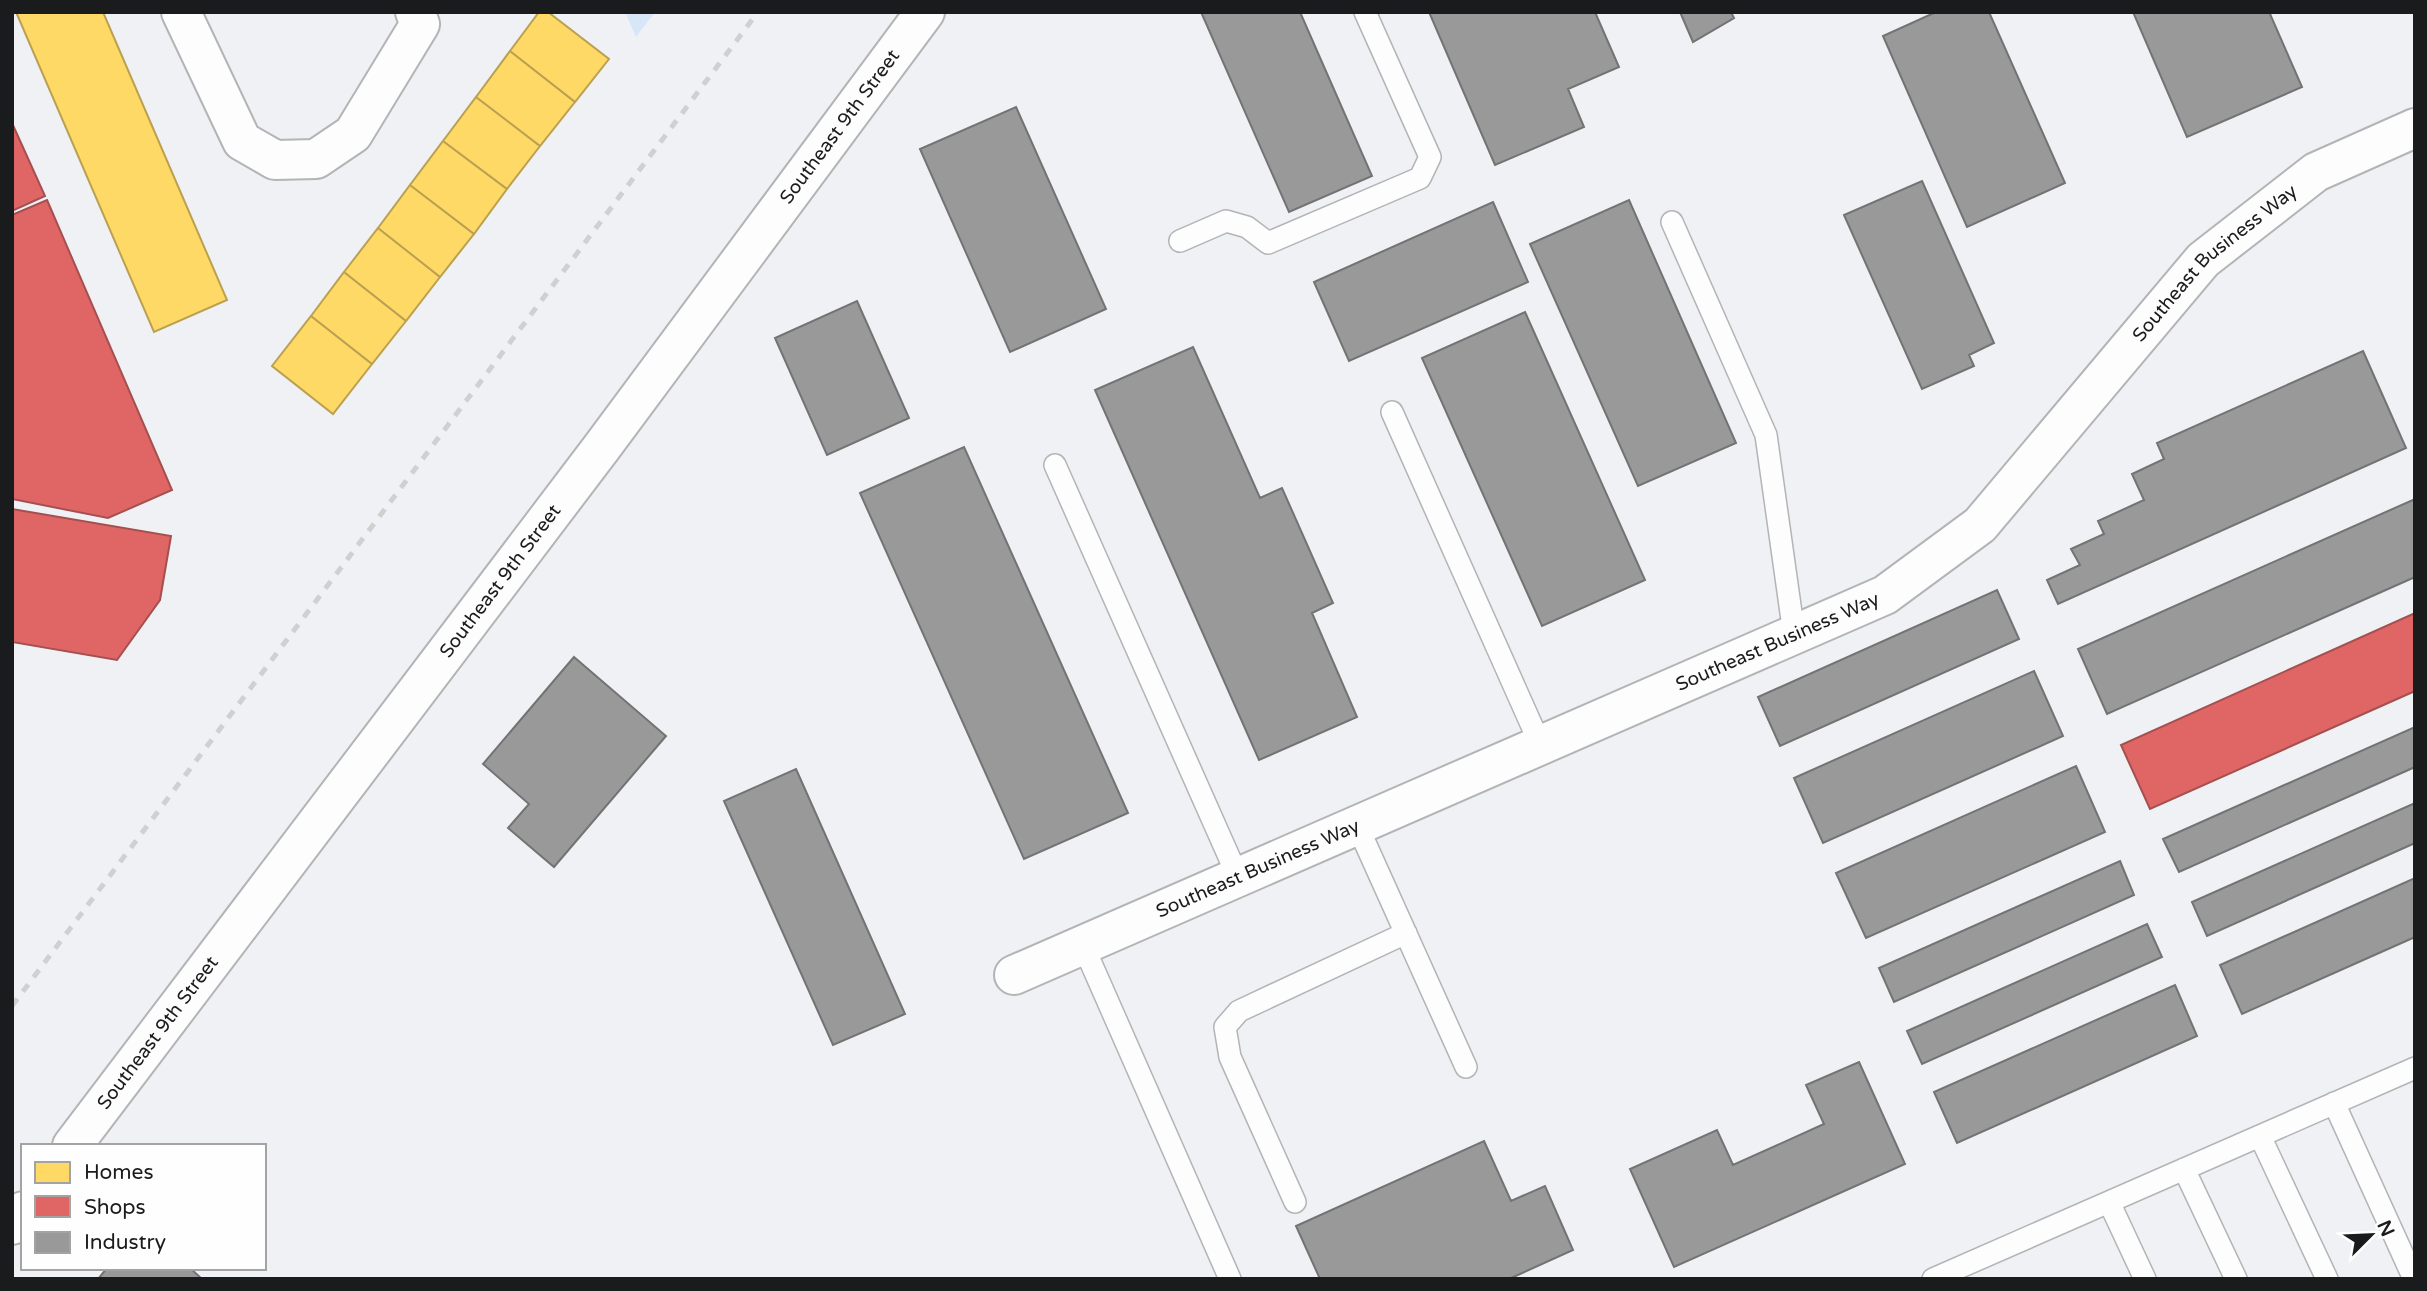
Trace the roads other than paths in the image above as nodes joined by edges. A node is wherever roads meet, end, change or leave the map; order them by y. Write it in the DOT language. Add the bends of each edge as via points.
graph roads {
  1 [pos="181,12"];
  2 [pos="415,12"];
  3 [pos="925,12"];
  4 [pos="1365,12"];
  5 [pos="2415,128"];
  6 [pos="1672,222"];
  7 [pos="1180,242"];
  8 [pos="1392,412"];
  9 [pos="1055,465"];
  10 [pos="1794,634"];
  11 [pos="1540,744"];
  12 [pos="1357,825"];
  13 [pos="1238,877"];
  14 [pos="1406,933"];
  15 [pos="1083,945"];
  16 [pos="1014,975"];
  17 [pos="1466,1067"];
  18 [pos="2415,1068"];
  19 [pos="2334,1103"];
  20 [pos="2260,1136"];
  21 [pos="74,1144"];
  22 [pos="2184,1169"];
  23 [pos="1295,1202"];
  24 [pos="2109,1202"];
  25 [pos="1230,1279"];
  26 [pos="1933,1279"];
  27 [pos="2145,1279"];
  28 [pos="2236,1279"];
  29 [pos="2327,1279"];
  30 [pos="2414,1279"];
  1 -- 2 [label="street" via="242,141 275,160 316,159 353,134 420,24"];
  3 -- 21 [label="street, Southeast 9th Street"];
  4 -- 7 [label="lane" via="1430,157 1420,178 1268,243 1247,227 1226,221"];
  5 -- 10 [label="street, Southeast Business Way" via="2316,172 2203,260 1980,524 1885,595"];
  6 -- 10 [label="lane" via="1766,435"];
  8 -- 11 [label="lane"];
  9 -- 13 [label="lane"];
  10 -- 11 [label="street, Southeast Business Way"];
  11 -- 12 [label="street, Southeast Business Way"];
  12 -- 13 [label="street, Southeast Business Way"];
  12 -- 14 [label="lane"];
  13 -- 15 [label="street, Southeast Business Way"];
  14 -- 17 [label="lane"];
  14 -- 23 [label="lane" via="1239,1011 1225,1027 1230,1057"];
  15 -- 16 [label="street, Southeast Business Way"];
  15 -- 25 [label="lane"];
  18 -- 19 [label="lane"];
  19 -- 20 [label="lane"];
  19 -- 30 [label="lane"];
  20 -- 22 [label="lane"];
  20 -- 29 [label="lane"];
  22 -- 24 [label="lane"];
  22 -- 28 [label="lane"];
  24 -- 26 [label="lane"];
  24 -- 27 [label="lane"];
}
